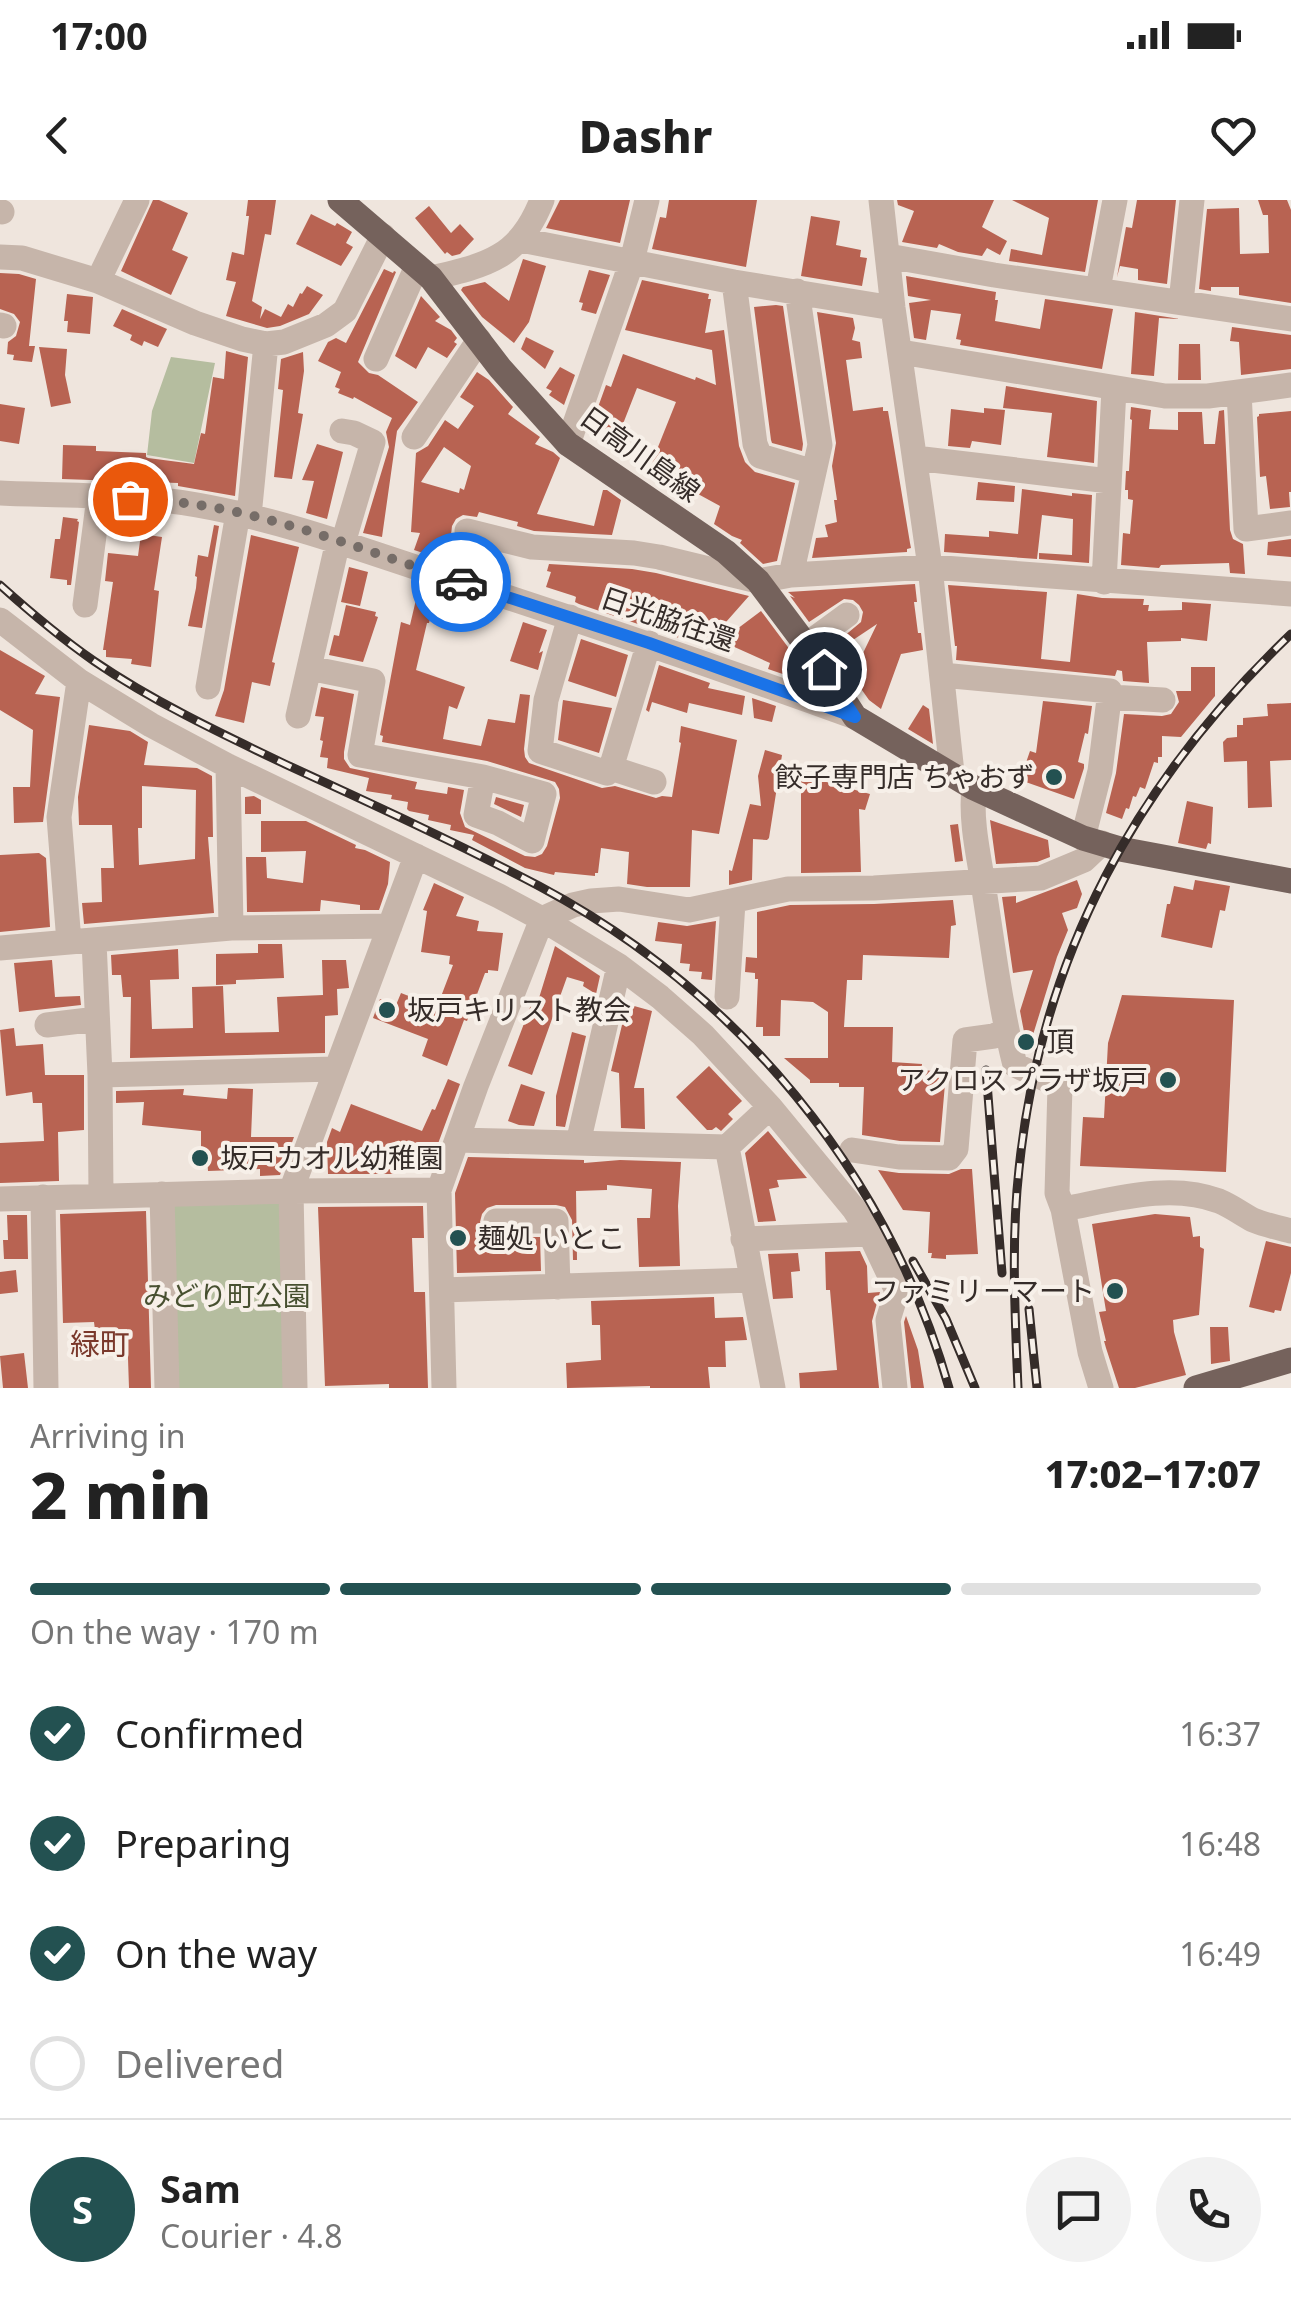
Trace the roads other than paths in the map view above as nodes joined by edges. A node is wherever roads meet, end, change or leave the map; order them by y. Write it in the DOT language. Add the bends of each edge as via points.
graph roads {
  1 [pos="137,200"];
  2 [pos="340,200"];
  3 [pos="542,200"];
  4 [pos="647,200"];
  5 [pos="881,200"];
  6 [pos="1115,200"];
  7 [pos="1192,200"];
  8 [pos="383,236"];
  9 [pos="521,240"];
  10 [pos="888,256"];
  11 [pos="0,257"];
  12 [pos="632,261"];
  13 [pos="424,272"];
  14 [pos="98,280"];
  15 [pos="734,282"];
  16 [pos="1098,289"];
  17 [pos="796,292"];
  18 [pos="1181,302"];
  19 [pos="893,308"];
  20 [pos="1291,320"];
  21 [pos="478,340"];
  22 [pos="266,344"];
  23 [pos="900,352"];
  24 [pos="376,359"];
  25 [pos="1291,385"];
  26 [pos="1114,389"];
  27 [pos="1239,392"];
  28 [pos="342,431"];
  29 [pos="414,437"];
  30 [pos="568,444"];
  31 [pos="915,458"];
  32 [pos="814,472"];
  33 [pos="1109,481"];
  34 [pos="0,492"];
  35 [pos="98,497"];
  36 [pos="243,514"];
  37 [pos="1291,524"];
  38 [pos="467,531"];
  39 [pos="340,542"];
  40 [pos="930,567"];
  41 [pos="790,576"];
  42 [pos="758,580"];
  43 [pos="1104,582"];
  44 [pos="1291,594"];
  45 [pos="86,605"];
  46 [pos="847,615"];
  47 [pos="570,617"];
  48 [pos="0,620"];
  49 [pos="649,643"];
  50 [pos="806,645"];
  51 [pos="308,668"];
  52 [pos="942,675"];
  53 [pos="79,681"];
  54 [pos="208,687"];
  55 [pos="1110,698"];
  56 [pos="1163,700"];
  57 [pos="298,716"];
  58 [pos="855,717"];
  59 [pos="228,766"];
  60 [pos="611,768"];
  61 [pos="952,773"];
  62 [pos="483,777"];
  63 [pos="654,782"];
  64 [pos="974,788"];
  65 [pos="1092,841"];
  66 [pos="416,856"];
  67 [pos="1291,881"];
  68 [pos="983,882"];
  69 [pos="733,902"];
  70 [pos="542,919"];
  71 [pos="390,926"];
  72 [pos="232,928"];
  73 [pos="81,942"];
  74 [pos="0,948"];
  75 [pos="618,966"];
  76 [pos="726,997"];
  77 [pos="97,1018"];
  78 [pos="47,1025"];
  79 [pos="1006,1030"];
  80 [pos="335,1068"];
  81 [pos="100,1076"];
  82 [pos="770,1106"];
  83 [pos="457,1140"];
  84 [pos="578,1142"];
  85 [pos="728,1147"];
  86 [pos="852,1150"];
  87 [pos="439,1190"];
  88 [pos="291,1191"];
  89 [pos="162,1194"];
  90 [pos="101,1195"];
  91 [pos="43,1197"];
  92 [pos="0,1198"];
  93 [pos="1063,1210"];
  94 [pos="496,1221"];
  95 [pos="1291,1231"];
  96 [pos="870,1234"];
  97 [pos="743,1240"];
  98 [pos="752,1280"];
  99 [pos="558,1287"];
  100 [pos="442,1290"];
  101 [pos="1291,1360"];
  102 [pos="1253,1380"];
  103 [pos="46,1388"];
  104 [pos="167,1388"];
  105 [pos="295,1388"];
  106 [pos="444,1388"];
  107 [pos="773,1388"];
  108 [pos="895,1388"];
  109 [pos="1102,1388"];
  110 [pos="1196,1388"];
  1 -- 14 [label="street"];
  2 -- 8 [label="main road, 日高川島線"];
  3 -- 9 [label="street"];
  4 -- 12 [label="street"];
  5 -- 10 [label="street"];
  6 -- 16 [label="street"];
  7 -- 18 [label="street"];
  8 -- 13 [label="main road, 日高川島線"];
  8 -- 22 [label="street" via="345,311 315,330"];
  9 -- 12 [label="street"];
  9 -- 13 [label="street" via="476,268"];
  10 -- 16 [label="street"];
  10 -- 19 [label="street"];
  11 -- 14 [label="street"];
  12 -- 15 [label="street"];
  12 -- 30 [label="street"];
  13 -- 21 [label="main road, 日高川島線"];
  13 -- 24 [label="street"];
  14 -- 22 [label="street" via="196,323"];
  15 -- 17 [label="street"];
  15 -- 32 [label="street" via="760,456"];
  16 -- 18 [label="street"];
  17 -- 19 [label="street"];
  17 -- 32 [label="street" via="820,445"];
  18 -- 20 [label="street"];
  19 -- 23 [label="street"];
  21 -- 29 [label="street"];
  21 -- 30 [label="main road, 日高川島線"];
  22 -- 36 [label="street"];
  23 -- 26 [label="street"];
  23 -- 31 [label="street"];
  25 -- 27 [label="street"];
  26 -- 27 [label="street" via="1165,396"];
  26 -- 33 [label="street"];
  27 -- 37 [label="street" via="1246,529"];
  28 -- 39 [label="street" via="372,442"];
  30 -- 42 [label="main road, 日高川島線"];
  31 -- 33 [label="street"];
  31 -- 40 [label="street"];
  32 -- 41 [label="street"];
  33 -- 43 [label="street"];
  34 -- 35 [label="street, 日光脇往還"];
  35 -- 36 [label="street, 日光脇往還"];
  35 -- 45 [label="street"];
  36 -- 39 [label="street, 日光脇往還"];
  36 -- 54 [label="street"];
  38 -- 42 [label="street" via="532,547 659,557"];
  39 -- 47 [label="street, 日光脇往還"];
  39 -- 51 [label="street"];
  40 -- 41 [label="street"];
  40 -- 43 [label="street"];
  40 -- 52 [label="street"];
  41 -- 42 [label="street"];
  42 -- 50 [label="main road, 日高川島線"];
  43 -- 44 [label="street"];
  46 -- 50 [label="street"];
  47 -- 49 [label="street, 日光脇往還"];
  47 -- 60 [label="street" via="546,700 540,751 607,773"];
  48 -- 53 [label="street"];
  49 -- 58 [label="street, 日光脇往還"];
  49 -- 60 [label="street"];
  50 -- 58 [label="main road, 日高川島線"];
  51 -- 57 [label="street"];
  51 -- 62 [label="street" via="372,681 360,755"];
  52 -- 55 [label="street" via="1110,691"];
  52 -- 61 [label="street"];
  53 -- 59 [label="street"];
  53 -- 73 [label="street" via="59,817"];
  55 -- 56 [label="street"];
  55 -- 65 [label="street"];
  58 -- 61 [label="main road, 日光脇往還"];
  59 -- 66 [label="street"];
  59 -- 72 [label="street"];
  60 -- 63 [label="street"];
  61 -- 64 [label="main road, 日光脇往還"];
  64 -- 65 [label="main road, 日光脇往還"];
  64 -- 68 [label="street"];
  65 -- 67 [label="main road, 日光脇往還"];
  65 -- 68 [label="street" via="1084,860 1041,878"];
  66 -- 70 [label="street"];
  66 -- 71 [label="street"];
  68 -- 69 [label="street" via="788,889"];
  68 -- 79 [label="street"];
  69 -- 70 [label="street" via="690,910 590,901"];
  69 -- 76 [label="street"];
  70 -- 75 [label="street"];
  70 -- 83 [label="street"];
  71 -- 72 [label="street"];
  71 -- 80 [label="street"];
  72 -- 73 [label="street"];
  73 -- 74 [label="street"];
  73 -- 77 [label="street"];
  75 -- 82 [label="street" via="703,1034"];
  75 -- 84 [label="street"];
  77 -- 78 [label="street"];
  77 -- 81 [label="street"];
  79 -- 86 [label="street" via="965,1040 956,1149 949,1158"];
  79 -- 93 [label="street" via="1016,1065 1060,1086 1057,1193"];
  80 -- 81 [label="street"];
  80 -- 88 [label="street"];
  81 -- 90 [label="street"];
  82 -- 85 [label="street"];
  82 -- 96 [label="street"];
  83 -- 84 [label="street"];
  83 -- 87 [label="street"];
  84 -- 85 [label="street"];
  85 -- 97 [label="street"];
  87 -- 88 [label="street"];
  87 -- 100 [label="street"];
  88 -- 89 [label="street"];
  88 -- 105 [label="street"];
  89 -- 90 [label="street"];
  89 -- 104 [label="street"];
  90 -- 91 [label="street"];
  91 -- 92 [label="street"];
  91 -- 103 [label="street"];
  93 -- 95 [label="street" via="1146,1194 1186,1194"];
  93 -- 109 [label="street"];
  94 -- 99 [label="street" via="556,1221"];
  96 -- 97 [label="street"];
  96 -- 108 [label="street" via="896,1291 888,1320"];
  97 -- 98 [label="street"];
  98 -- 99 [label="street"];
  98 -- 107 [label="street"];
  99 -- 100 [label="street"];
  100 -- 106 [label="street"];
  101 -- 102 [label="main road"];
  102 -- 110 [label="main road"];
}
